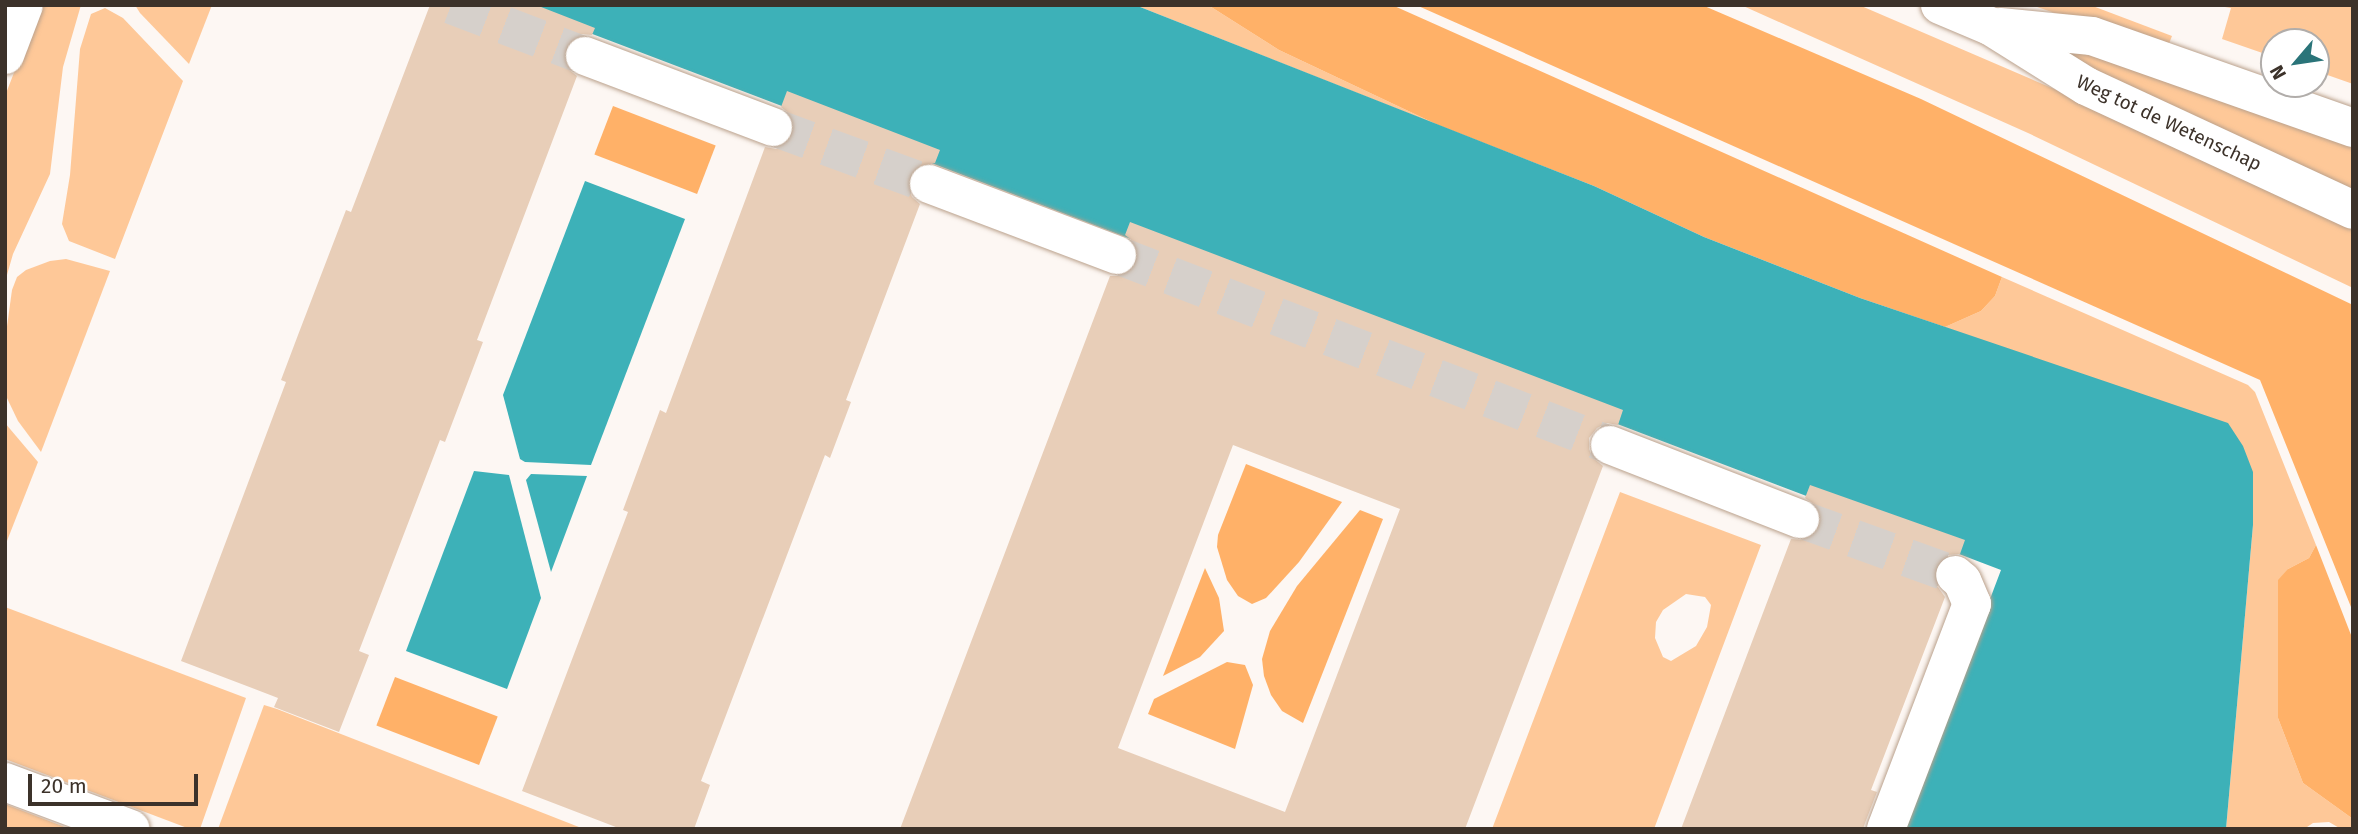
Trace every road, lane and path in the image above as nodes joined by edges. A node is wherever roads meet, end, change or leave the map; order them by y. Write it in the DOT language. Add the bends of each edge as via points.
graph roads {
  1 [pos="24,5"];
  2 [pos="1940,5"];
  3 [pos="1990,26"];
  4 [pos="5,55"];
  5 [pos="585,56"];
  6 [pos="773,127"];
  7 [pos="2353,128"];
  8 [pos="929,184"];
  9 [pos="2353,210"];
  10 [pos="1117,255"];
  11 [pos="1610,445"];
  12 [pos="1800,519"];
  13 [pos="1955,575"];
  14 [pos="5,782"];
  15 [pos="131,829"];
  16 [pos="1886,829"];
  1 -- 4 [label="street"];
  2 -- 3 [label="street, Weg tot de Wetenschap"];
  3 -- 7 [label="street, Weg tot de Wetenschap" via="2092,36"];
  3 -- 9 [label="street, Weg tot de Wetenschap" via="2085,86"];
  5 -- 6 [label="street"];
  8 -- 10 [label="street"];
  11 -- 12 [label="street"];
  13 -- 16 [label="street" via="1972,604"];
  14 -- 15 [label="street"];
}
